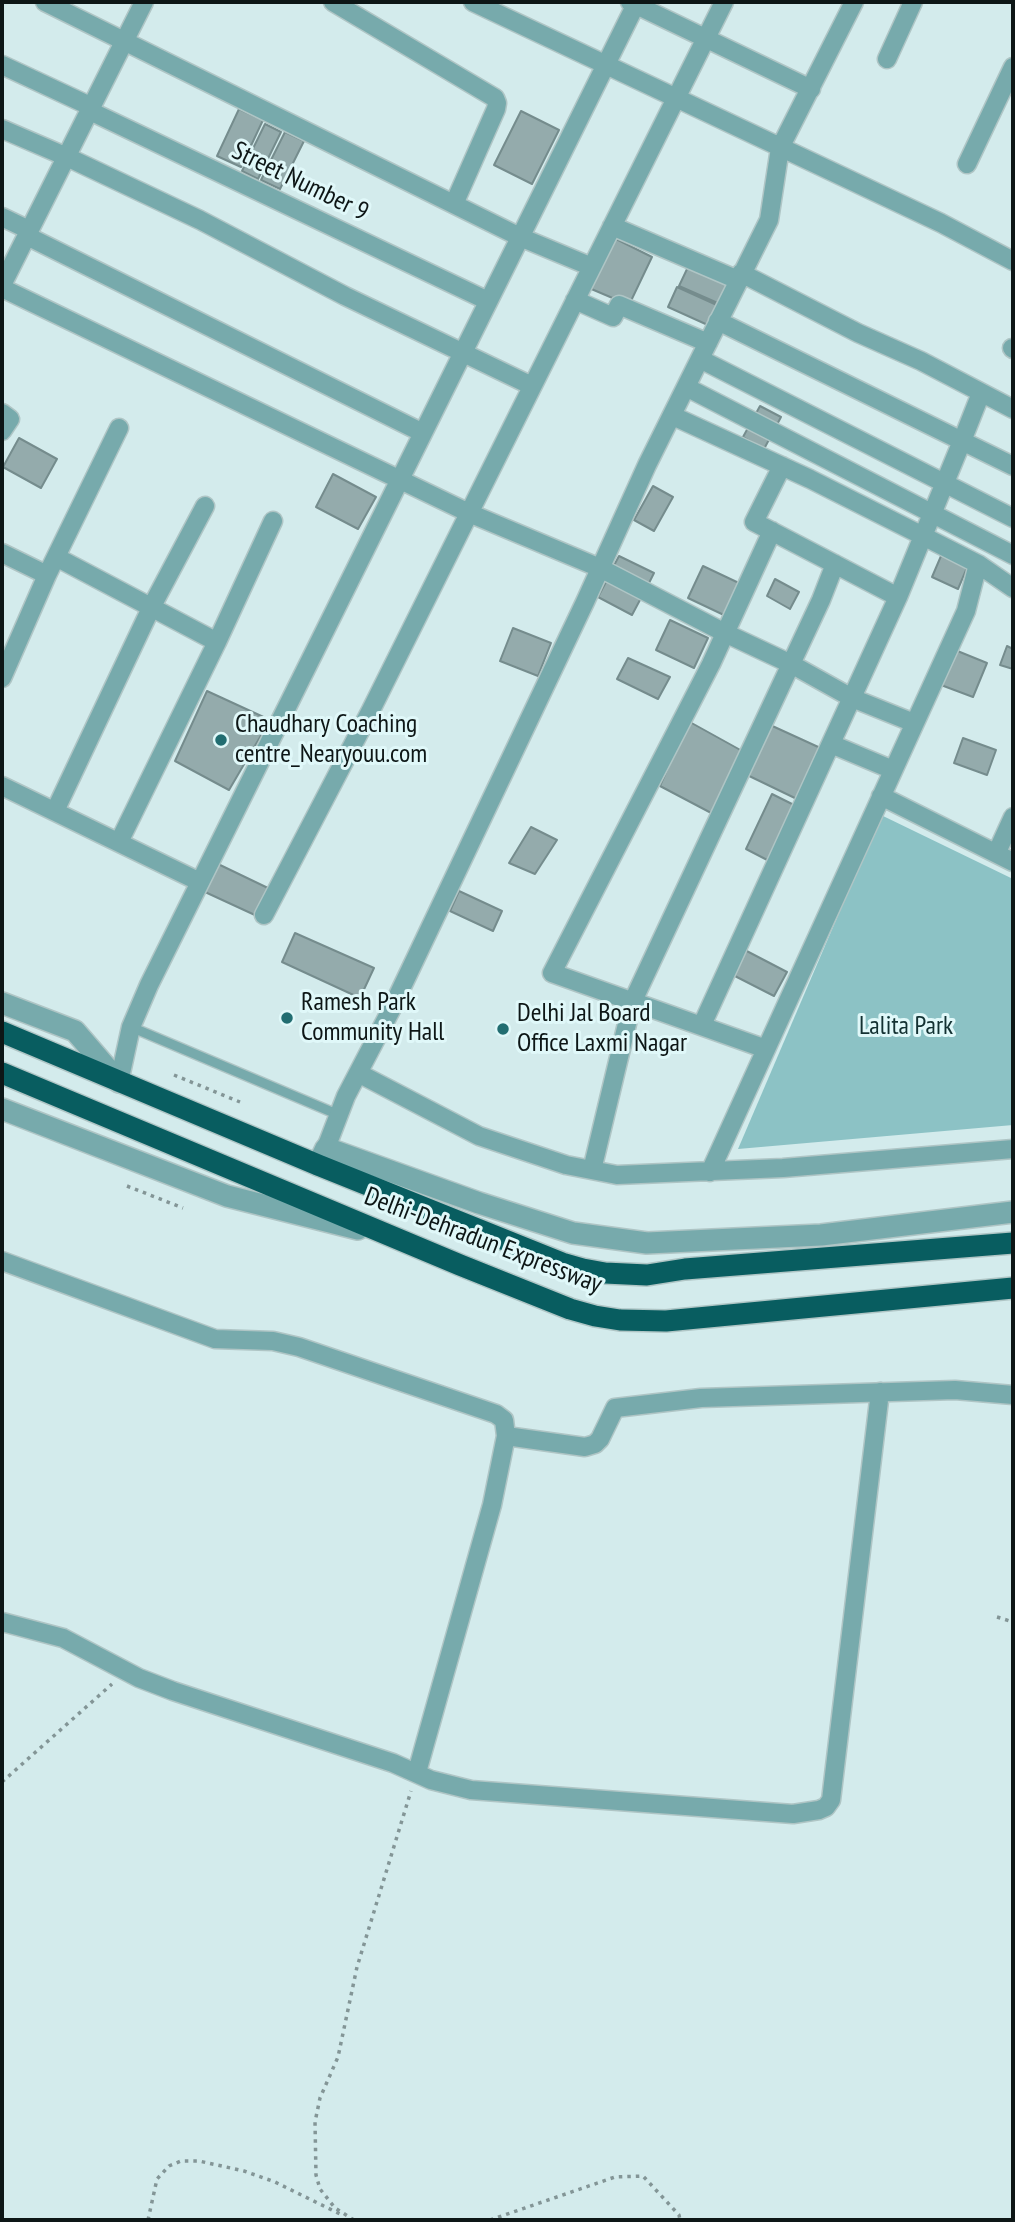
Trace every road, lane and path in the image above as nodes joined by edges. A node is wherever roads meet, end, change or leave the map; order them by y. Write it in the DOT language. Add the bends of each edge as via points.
graph roads {
  1 [pos="144,2"];
  2 [pos="333,2"];
  3 [pos="724,2"];
  4 [pos="854,2"];
  5 [pos="913,2"];
  6 [pos="476,3"];
  7 [pos="634,3"];
  8 [pos="55,4"];
  9 [pos="706,38"];
  10 [pos="125,41"];
  11 [pos="887,59"];
  12 [pos="2,65"];
  13 [pos="605,65"];
  14 [pos="1013,67"];
  15 [pos="811,89"];
  16 [pos="676,98"];
  17 [pos="91,109"];
  18 [pos="2,129"];
  19 [pos="780,148"];
  20 [pos="67,157"];
  21 [pos="967,164"];
  22 [pos="454,204"];
  23 [pos="2,217"];
  24 [pos="612,226"];
  25 [pos="28,233"];
  26 [pos="520,237"];
  27 [pos="1013,261"];
  28 [pos="592,267"];
  29 [pos="739,277"];
  30 [pos="2,287"];
  31 [pos="575,300"];
  32 [pos="488,301"];
  33 [pos="718,321"];
  34 [pos="704,351"];
  35 [pos="463,353"];
  36 [pos="532,386"];
  37 [pos="686,387"];
  38 [pos="981,393"];
  39 [pos="1013,410"];
  40 [pos="2,413"];
  41 [pos="673,416"];
  42 [pos="119,428"];
  43 [pos="2,431"];
  44 [pos="423,433"];
  45 [pos="962,441"];
  46 [pos="782,466"];
  47 [pos="1013,466"];
  48 [pos="400,479"];
  49 [pos="944,483"];
  50 [pos="205,506"];
  51 [pos="469,513"];
  52 [pos="933,513"];
  53 [pos="1013,518"];
  54 [pos="274,521"];
  55 [pos="772,531"];
  56 [pos="923,536"];
  57 [pos="2,553"];
  58 [pos="1013,555"];
  59 [pos="56,557"];
  60 [pos="835,564"];
  61 [pos="978,564"];
  62 [pos="600,568"];
  63 [pos="47,575"];
  64 [pos="1013,588"];
  65 [pos="898,597"];
  66 [pos="152,606"];
  67 [pos="725,633"];
  68 [pos="218,642"];
  69 [pos="791,664"];
  70 [pos="2,678"];
  71 [pos="852,698"];
  72 [pos="914,723"];
  73 [pos="831,744"];
  74 [pos="893,771"];
  75 [pos="2,786"];
  76 [pos="881,796"];
  77 [pos="55,811"];
  78 [pos="1013,817"];
  79 [pos="119,842"];
  80 [pos="997,852"];
  81 [pos="1013,862"];
  82 [pos="200,882"];
  83 [pos="264,915"];
  84 [pos="2,1003"];
  85 [pos="632,1003"];
  86 [pos="702,1025"];
  87 [pos="131,1027"];
  88 [pos="9,1035"];
  89 [pos="766,1049"];
  90 [pos="358,1073"];
  91 [pos="8,1075"];
  92 [pos="174,1075"];
  93 [pos="119,1082"];
  94 [pos="240,1102"];
  95 [pos="2,1109"];
  96 [pos="339,1115"];
  97 [pos="1013,1149"];
  98 [pos="322,1156"];
  99 [pos="592,1170"];
  100 [pos="710,1171"];
  101 [pos="127,1186"];
  102 [pos="183,1208"];
  103 [pos="1013,1212"];
  104 [pos="401,1240"];
  105 [pos="1013,1243"];
  106 [pos="2,1261"];
  107 [pos="1013,1288"];
  108 [pos="880,1392"];
  109 [pos="1013,1395"];
  110 [pos="506,1436"];
  111 [pos="998,1617"];
  112 [pos="2,1622"];
  113 [pos="1013,1622"];
  114 [pos="127,1672"];
  115 [pos="417,1772"];
  116 [pos="2,1782"];
  117 [pos="348,2218"];
  118 [pos="148,2220"];
  119 [pos="354,2220"];
  120 [pos="491,2220"];
  121 [pos="680,2220"];
  1 -- 10 [label="street"];
  2 -- 22 [label="street" via="495,98 496,109"];
  3 -- 9 [label="street"];
  4 -- 15 [label="street"];
  5 -- 11 [label="street"];
  6 -- 13 [label="street"];
  7 -- 9 [label="street"];
  7 -- 13 [label="street"];
  8 -- 10 [label="street"];
  9 -- 15 [label="street"];
  9 -- 16 [label="street"];
  10 -- 17 [label="street"];
  10 -- 22 [label="street"];
  12 -- 17 [label="street, Street Number 9"];
  13 -- 16 [label="street"];
  13 -- 26 [label="street"];
  14 -- 21 [label="street"];
  15 -- 19 [label="street"];
  16 -- 19 [label="street"];
  16 -- 24 [label="street"];
  17 -- 20 [label="street"];
  17 -- 32 [label="street, Street Number 9"];
  18 -- 20 [label="street"];
  19 -- 27 [label="street"];
  19 -- 29 [label="street" via="769,220"];
  20 -- 25 [label="street"];
  20 -- 35 [label="street"];
  22 -- 26 [label="street"];
  23 -- 25 [label="street"];
  24 -- 28 [label="street"];
  24 -- 29 [label="street"];
  25 -- 30 [label="street"];
  25 -- 44 [label="street"];
  26 -- 28 [label="street"];
  26 -- 32 [label="street"];
  28 -- 31 [label="street"];
  29 -- 33 [label="street"];
  29 -- 38 [label="street"];
  30 -- 48 [label="street"];
  31 -- 34 [label="street" via="613,317 619,305"];
  31 -- 36 [label="street"];
  32 -- 35 [label="street"];
  33 -- 34 [label="street"];
  33 -- 45 [label="street"];
  34 -- 37 [label="street"];
  34 -- 49 [label="street"];
  35 -- 36 [label="street"];
  35 -- 44 [label="street"];
  36 -- 51 [label="street"];
  37 -- 41 [label="street"];
  37 -- 52 [label="street"];
  38 -- 39 [label="street"];
  38 -- 45 [label="street"];
  40 -- 43 [label="street" via="10,419"];
  41 -- 46 [label="street"];
  41 -- 62 [label="street"];
  42 -- 59 [label="street"];
  44 -- 48 [label="street"];
  45 -- 47 [label="street"];
  45 -- 49 [label="street"];
  46 -- 55 [label="street" via="754,522"];
  46 -- 56 [label="street"];
  48 -- 51 [label="street"];
  48 -- 82 [label="street"];
  49 -- 52 [label="street"];
  49 -- 53 [label="street"];
  50 -- 66 [label="street"];
  51 -- 62 [label="street"];
  51 -- 83 [label="street"];
  52 -- 56 [label="street"];
  52 -- 58 [label="street"];
  54 -- 68 [label="street"];
  55 -- 60 [label="street"];
  55 -- 67 [label="street"];
  56 -- 61 [label="street"];
  56 -- 65 [label="street"];
  57 -- 63 [label="street"];
  59 -- 63 [label="street"];
  59 -- 66 [label="street"];
  60 -- 65 [label="street"];
  60 -- 69 [label="street"];
  61 -- 64 [label="street"];
  61 -- 72 [label="street" via="966,611"];
  62 -- 67 [label="street"];
  62 -- 90 [label="street"];
  63 -- 70 [label="street"];
  65 -- 71 [label="street"];
  66 -- 68 [label="street"];
  66 -- 77 [label="street"];
  67 -- 69 [label="street"];
  67 -- 85 [label="street" via="552,973"];
  68 -- 79 [label="street"];
  69 -- 71 [label="street"];
  69 -- 85 [label="street"];
  71 -- 72 [label="street"];
  71 -- 73 [label="street"];
  72 -- 74 [label="street"];
  73 -- 74 [label="street"];
  73 -- 86 [label="street"];
  74 -- 76 [label="street"];
  75 -- 77 [label="street"];
  76 -- 80 [label="street"];
  76 -- 89 [label="street"];
  77 -- 79 [label="street"];
  78 -- 80 [label="street"];
  79 -- 82 [label="street"];
  80 -- 81 [label="street"];
  82 -- 87 [label="street"];
  84 -- 93 [label="street" via="75,1031"];
  85 -- 86 [label="street"];
  85 -- 99 [label="street"];
  86 -- 89 [label="street"];
  87 -- 93 [label="street"];
  87 -- 96 [label="lane"];
  88 -- 93 [label="highway, Delhi-Dehradun Expressway"];
  89 -- 100 [label="street"];
  90 -- 96 [label="street"];
  90 -- 99 [label="street" via="479,1136"];
  91 -- 104 [label="highway, Delhi-Dehradun Expressway"];
  92 -- 94 [label="path"];
  93 -- 98 [label="highway, Delhi-Dehradun Expressway"];
  95 -- 104 [label="street" via="227,1196"];
  96 -- 98 [label="street"];
  97 -- 100 [label="street"];
  98 -- 103 [label="street" via="573,1233 647,1243 821,1235"];
  98 -- 105 [label="highway, Delhi-Dehradun Expressway" via="562,1263 605,1273 647,1275"];
  99 -- 100 [label="street" via="617,1175"];
  101 -- 102 [label="path"];
  104 -- 107 [label="highway, Delhi-Dehradun Expressway" via="570,1309 620,1321 666,1321"];
  106 -- 110 [label="street" via="215,1339 284,1342 496,1415 504,1420"];
  108 -- 109 [label="street" via="955,1390"];
  108 -- 110 [label="street" via="619,1406 600,1439 585,1447"];
  108 -- 115 [label="street" via="831,1800 826,1807 793,1814 524,1795 471,1790"];
  110 -- 115 [label="street" via="492,1504"];
  111 -- 113 [label="path"];
  112 -- 114 [label="street" via="63,1638"];
  114 -- 115 [label="street"];
  114 -- 116 [label="path"];
  115 -- 117 [label="path" via="367,1931 338,2057 320,2098 316,2122 320,2189"];
  117 -- 118 [label="path" via="244,2171 181,2161 157,2179"];
  117 -- 119 [label="path"];
  120 -- 121 [label="path" via="615,2177 643,2176"];
}
